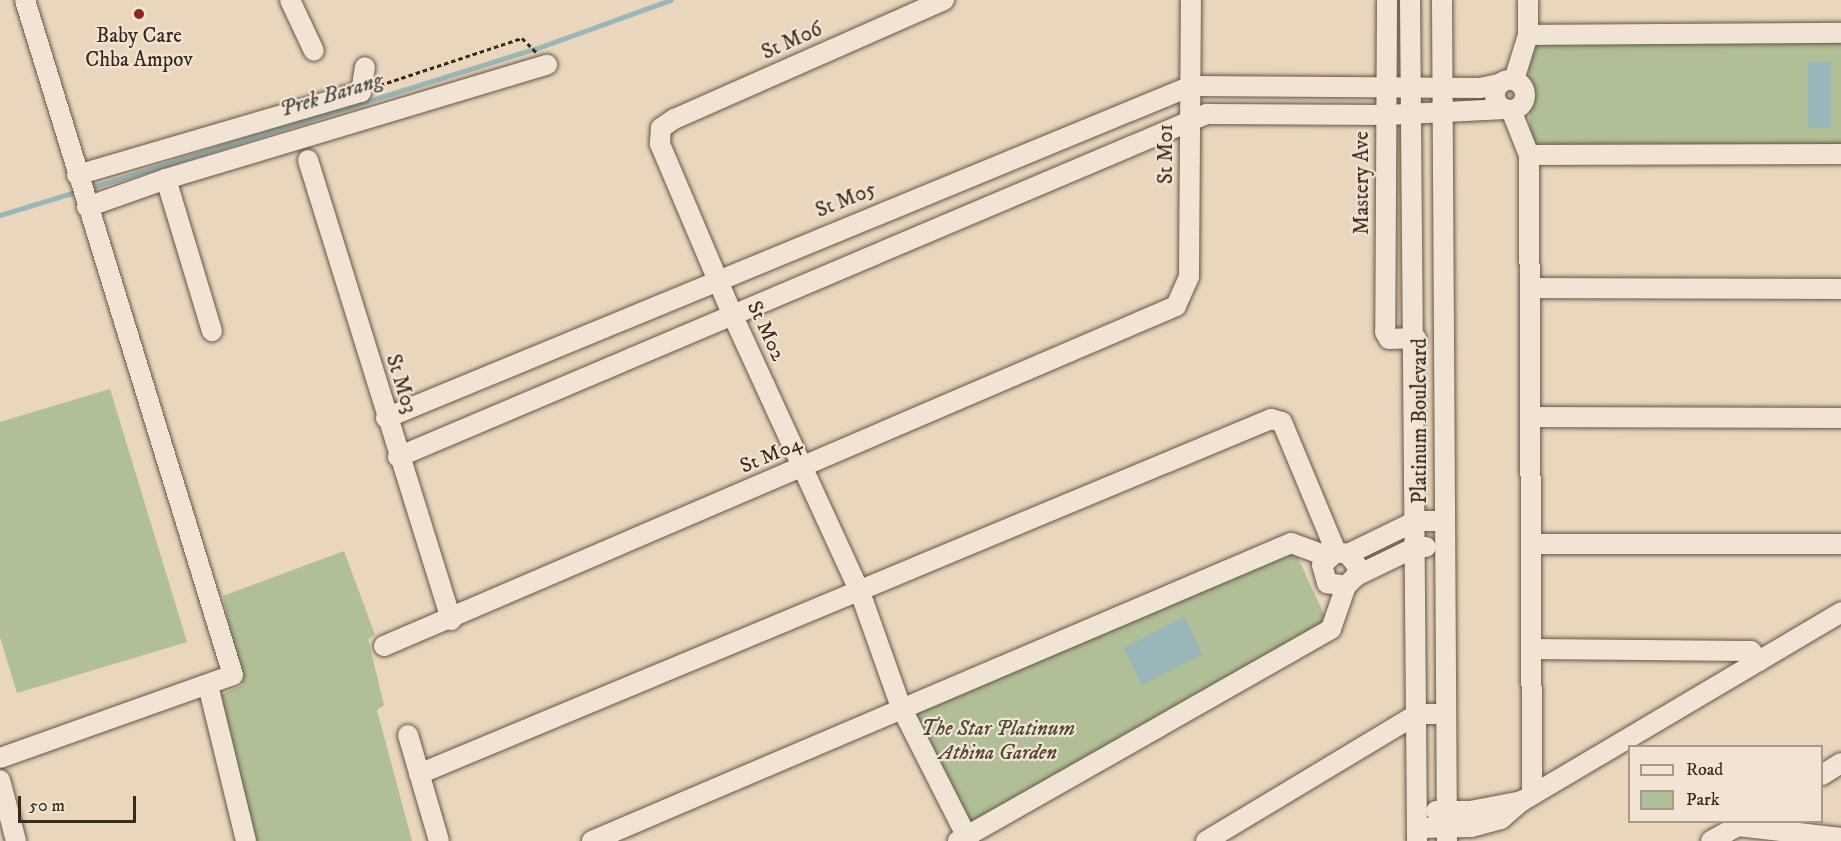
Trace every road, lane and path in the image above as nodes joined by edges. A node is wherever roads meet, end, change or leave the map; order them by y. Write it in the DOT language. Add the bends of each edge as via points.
graph roads {
  1 [pos="25,0"];
  2 [pos="290,0"];
  3 [pos="944,0"];
  4 [pos="1191,0"];
  5 [pos="1387,0"];
  6 [pos="1410,0"];
  7 [pos="1442,0"];
  8 [pos="1528,0"];
  9 [pos="1841,33"];
  10 [pos="1528,35"];
  11 [pos="314,51"];
  12 [pos="547,65"];
  13 [pos="365,67"];
  14 [pos="1506,82"];
  15 [pos="1191,86"];
  16 [pos="1411,86"];
  17 [pos="1299,87"];
  18 [pos="1386,88"];
  19 [pos="1442,88"];
  20 [pos="361,92"];
  21 [pos="1508,109"];
  22 [pos="1442,111"];
  23 [pos="1298,115"];
  24 [pos="1412,115"];
  25 [pos="1387,116"];
  26 [pos="1190,120"];
  27 [pos="661,128"];
  28 [pos="1529,154"];
  29 [pos="1841,154"];
  30 [pos="308,160"];
  31 [pos="78,178"];
  32 [pos="166,179"];
  33 [pos="86,204"];
  34 [pos="717,279"];
  35 [pos="1530,288"];
  36 [pos="1841,289"];
  37 [pos="1176,306"];
  38 [pos="732,314"];
  39 [pos="212,331"];
  40 [pos="1416,338"];
  41 [pos="1531,417"];
  42 [pos="386,418"];
  43 [pos="1841,418"];
  44 [pos="398,457"];
  45 [pos="803,468"];
  46 [pos="1416,521"];
  47 [pos="1445,521"];
  48 [pos="1531,544"];
  49 [pos="1841,544"];
  50 [pos="1416,548"];
  51 [pos="1445,548"];
  52 [pos="1337,554"];
  53 [pos="1351,581"];
  54 [pos="861,592"];
  55 [pos="1841,612"];
  56 [pos="451,620"];
  57 [pos="384,646"];
  58 [pos="1532,649"];
  59 [pos="1759,661"];
  60 [pos="208,685"];
  61 [pos="901,707"];
  62 [pos="1417,719"];
  63 [pos="1446,719"];
  64 [pos="408,735"];
  65 [pos="0,758"];
  66 [pos="1841,763"];
  67 [pos="419,774"];
  68 [pos="1823,774"];
  69 [pos="0,780"];
  70 [pos="1527,798"];
  71 [pos="1742,824"];
  72 [pos="1417,827"];
  73 [pos="1447,827"];
  74 [pos="1841,838"];
  75 [pos="965,840"];
  76 [pos="16,841"];
  77 [pos="246,841"];
  78 [pos="439,841"];
  79 [pos="592,841"];
  80 [pos="1206,841"];
  81 [pos="1712,841"];
  1 -- 31 [label="street"];
  2 -- 11 [label="street"];
  3 -- 27 [label="street, St M06"];
  4 -- 15 [label="street, St M01"];
  5 -- 18 [label="street, Mastery Ave"];
  6 -- 16 [label="street, Platinum Boulevard"];
  7 -- 19 [label="street, Platinum Boulevard"];
  8 -- 10 [label="street"];
  9 -- 10 [label="street"];
  10 -- 14 [label="street"];
  12 -- 20 [label="path" via="522,38 408,73"];
  12 -- 32 [label="street"];
  13 -- 20 [label="street"];
  14 -- 19 [label="street, St M05"];
  14 -- 21 [label="street" via="1523,87 1525,99"];
  15 -- 17 [label="street, St M05"];
  15 -- 26 [label="street, St M01"];
  15 -- 34 [label="street, St M05"];
  16 -- 18 [label="street, St M05"];
  16 -- 19 [label="street, St M05"];
  16 -- 24 [label="street, Platinum Boulevard"];
  17 -- 18 [label="street, St M05"];
  17 -- 23 [label="street"];
  18 -- 25 [label="street, Mastery Ave"];
  19 -- 22 [label="street, Platinum Boulevard"];
  20 -- 31 [label="street"];
  21 -- 22 [label="street"];
  21 -- 28 [label="street"];
  22 -- 24 [label="street"];
  22 -- 47 [label="street, Platinum Boulevard"];
  23 -- 25 [label="street"];
  23 -- 26 [label="street" via="1207,114"];
  24 -- 25 [label="street"];
  24 -- 40 [label="street, Platinum Boulevard"];
  25 -- 40 [label="street, Mastery Ave" via="1385,332 1389,339"];
  26 -- 37 [label="street, St M01" via="1190,278"];
  26 -- 38 [label="street"];
  27 -- 34 [label="street, St M02" via="660,144"];
  28 -- 29 [label="street"];
  28 -- 35 [label="street"];
  30 -- 42 [label="street, St M03"];
  31 -- 33 [label="street"];
  32 -- 33 [label="street"];
  32 -- 39 [label="street"];
  33 -- 60 [label="street" via="233,675"];
  34 -- 38 [label="street, St M02"];
  34 -- 42 [label="street, St M05"];
  35 -- 36 [label="street"];
  35 -- 41 [label="street"];
  37 -- 45 [label="street, St M04"];
  38 -- 44 [label="street"];
  38 -- 45 [label="street, St M02"];
  40 -- 46 [label="street, Platinum Boulevard"];
  41 -- 43 [label="street"];
  41 -- 48 [label="street"];
  42 -- 44 [label="street, St M03"];
  44 -- 56 [label="street, St M03"];
  45 -- 54 [label="street, St M02"];
  45 -- 56 [label="street, St M04"];
  46 -- 47 [label="street"];
  46 -- 50 [label="street, Platinum Boulevard"];
  46 -- 52 [label="street"];
  47 -- 51 [label="street, Platinum Boulevard"];
  48 -- 49 [label="street"];
  48 -- 58 [label="street"];
  50 -- 51 [label="street"];
  50 -- 53 [label="street"];
  50 -- 62 [label="street, Platinum Boulevard"];
  51 -- 63 [label="street, Platinum Boulevard"];
  52 -- 53 [label="street" via="1358,567"];
  52 -- 53 [label="street" via="1322,575 1336,587"];
  52 -- 54 [label="street" via="1282,422 1271,419"];
  52 -- 61 [label="street" via="1291,543"];
  53 -- 75 [label="street" via="1331,629"];
  54 -- 61 [label="street, St M02"];
  54 -- 67 [label="street"];
  55 -- 59 [label="street"];
  56 -- 57 [label="street, St M04"];
  58 -- 59 [label="street" via="1751,651"];
  58 -- 70 [label="street"];
  59 -- 70 [label="street"];
  60 -- 65 [label="street"];
  60 -- 77 [label="street"];
  61 -- 75 [label="street, St M02"];
  61 -- 79 [label="street"];
  62 -- 63 [label="street"];
  62 -- 72 [label="street, Platinum Boulevard"];
  62 -- 80 [label="street"];
  63 -- 73 [label="street, Platinum Boulevard"];
  64 -- 67 [label="street"];
  66 -- 68 [label="street"];
  67 -- 78 [label="street"];
  69 -- 76 [label="street"];
  70 -- 73 [label="street"];
  71 -- 74 [label="street"];
  71 -- 81 [label="street"];
  72 -- 73 [label="street"];
}
